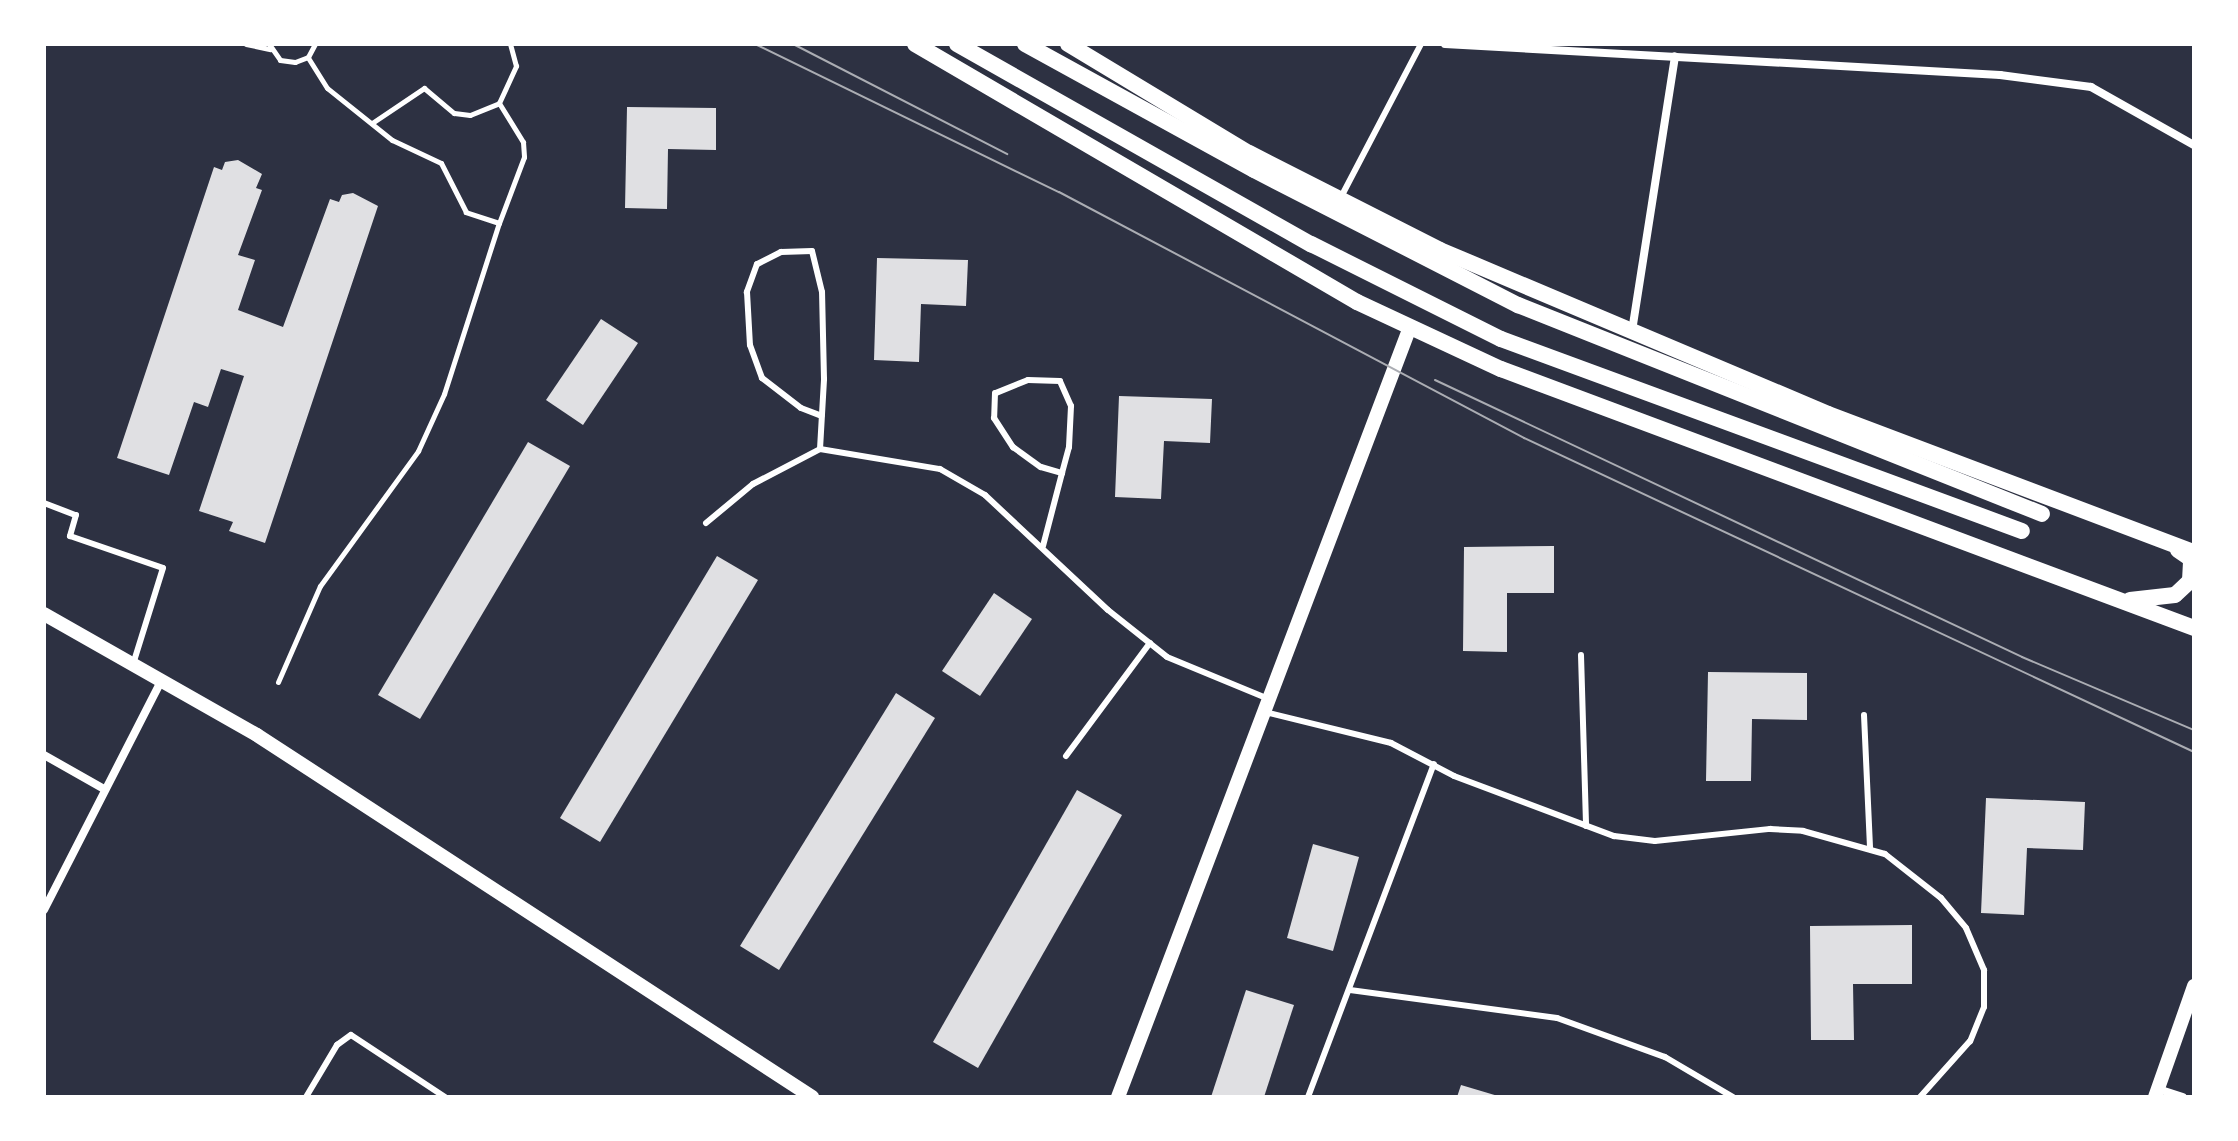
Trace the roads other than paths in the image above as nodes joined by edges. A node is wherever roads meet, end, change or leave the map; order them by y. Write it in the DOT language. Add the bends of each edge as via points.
graph roads {
  1 [pos="915,44"];
  2 [pos="957,44"];
  3 [pos="1025,44"];
  4 [pos="1068,44"];
  5 [pos="1421,44"];
  6 [pos="1445,44"];
  7 [pos="1675,56"];
  8 [pos="2194,145"];
  9 [pos="1340,199"];
  10 [pos="1410,327"];
  11 [pos="1632,331"];
  12 [pos="822,416"];
  13 [pos="820,449"];
  14 [pos="1062,473"];
  15 [pos="44,503"];
  16 [pos="2042,514"];
  17 [pos="706,523"];
  18 [pos="2022,531"];
  19 [pos="2164,541"];
  20 [pos="1043,546"];
  21 [pos="2194,552"];
  22 [pos="2120,600"];
  23 [pos="44,614"];
  24 [pos="2194,628"];
  25 [pos="1150,643"];
  26 [pos="1581,655"];
  27 [pos="134,661"];
  28 [pos="162,678"];
  29 [pos="1267,706"];
  30 [pos="1864,715"];
  31 [pos="44,755"];
  32 [pos="1066,756"];
  33 [pos="1434,764"];
  34 [pos="104,789"];
  35 [pos="1586,826"];
  36 [pos="1870,849"];
  37 [pos="44,910"];
  38 [pos="2194,986"];
  39 [pos="1350,990"];
  40 [pos="2156,1093"];
  41 [pos="306,1097"];
  42 [pos="445,1097"];
  43 [pos="812,1097"];
  44 [pos="1118,1097"];
  45 [pos="1308,1097"];
  46 [pos="1733,1097"];
  47 [pos="1920,1097"];
  48 [pos="2183,1097"];
  1 -- 10 [label="main road" via="1222,226"];
  2 -- 18 [label="main road" via="1311,244 1501,339"];
  3 -- 16 [label="main road" via="1254,170 1518,305"];
  4 -- 9 [label="main road" via="1249,153"];
  5 -- 9 [label="lane"];
  6 -- 7 [label="street"];
  7 -- 8 [label="street" via="2000,75 2091,87"];
  7 -- 11 [label="street"];
  9 -- 11 [label="main road" via="1440,250"];
  10 -- 22 [label="main road" via="1501,369"];
  10 -- 29 [label="street"];
  11 -- 19 [label="main road" via="1828,414"];
  12 -- 12 [label="lane" via="822,292 812,251 781,252 757,264 747,292 750,345 762,378 801,408"];
  12 -- 13 [label="lane"];
  13 -- 17 [label="lane" via="753,484"];
  13 -- 20 [label="lane" via="940,469 985,495"];
  14 -- 14 [label="lane" via="1071,406 1060,381 1028,380 995,393 994,418 1013,447 1041,467"];
  14 -- 20 [label="lane"];
  15 -- 27 [label="lane" via="76,515 70,536 163,568"];
  19 -- 21 [label="main road"];
  19 -- 22 [label="main road" via="2191,559 2190,581 2175,595"];
  20 -- 25 [label="lane"];
  22 -- 24 [label="main road"];
  23 -- 27 [label="street"];
  25 -- 29 [label="lane" via="1167,657"];
  25 -- 32 [label="lane"];
  26 -- 35 [label="lane"];
  27 -- 28 [label="street"];
  28 -- 34 [label="street"];
  28 -- 43 [label="street"];
  29 -- 33 [label="lane" via="1391,743"];
  29 -- 44 [label="street"];
  30 -- 36 [label="lane"];
  31 -- 34 [label="street"];
  33 -- 35 [label="lane"];
  33 -- 39 [label="lane"];
  34 -- 37 [label="street"];
  35 -- 36 [label="lane" via="1655,841 1770,829 1803,831"];
  36 -- 47 [label="lane" via="1885,854 1941,898 1966,928 1984,970 1984,1007 1970,1041"];
  38 -- 40 [label="street"];
  39 -- 45 [label="lane"];
  39 -- 46 [label="lane" via="1557,1018 1665,1057"];
  40 -- 48 [label="street"];
  41 -- 42 [label="lane" via="337,1045 351,1035"];
}
